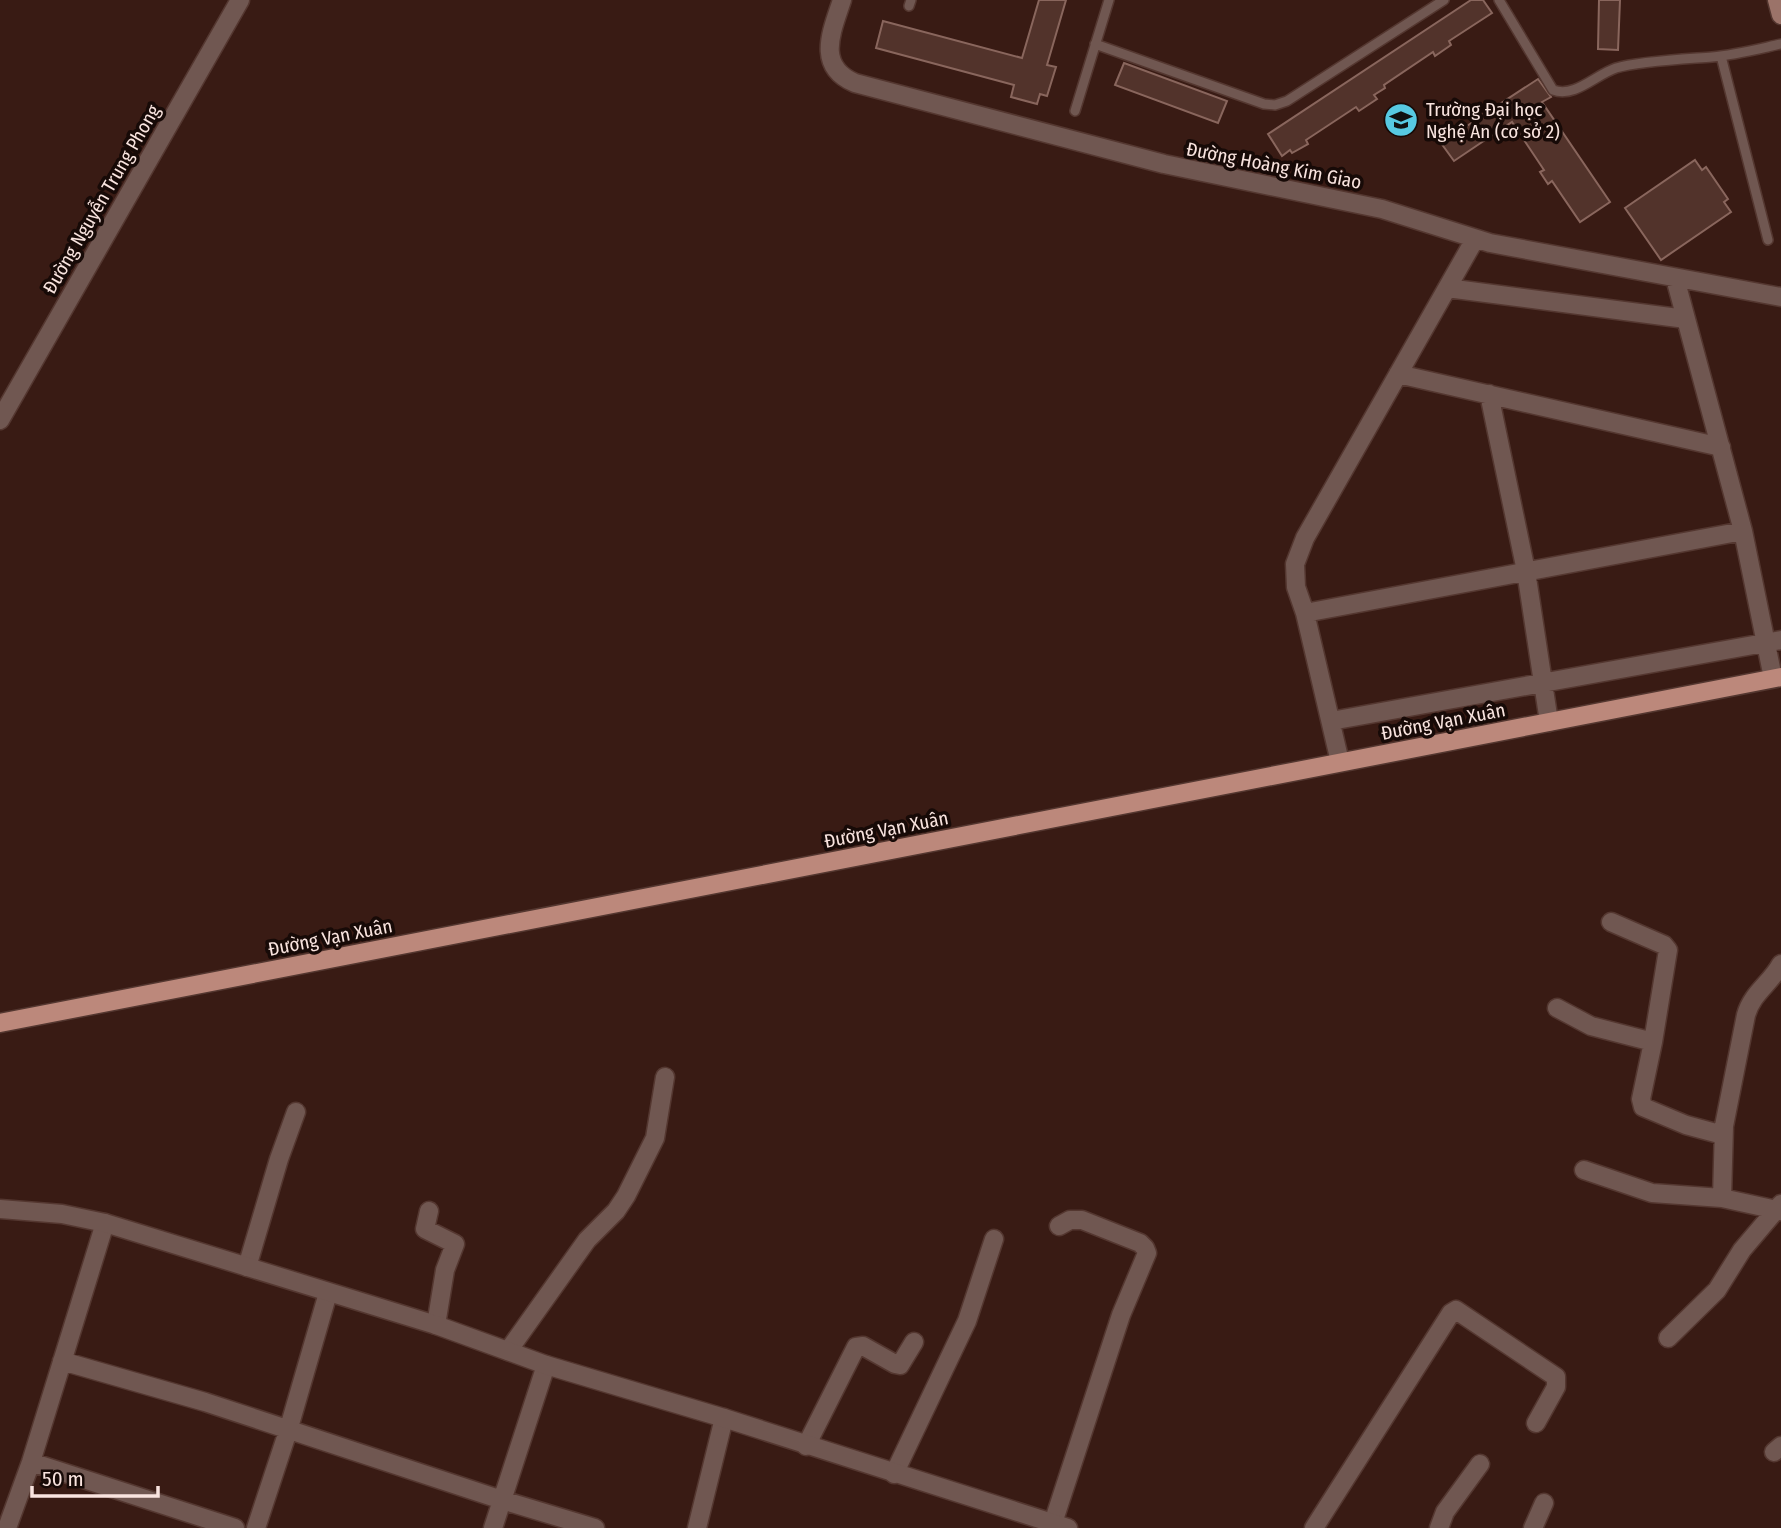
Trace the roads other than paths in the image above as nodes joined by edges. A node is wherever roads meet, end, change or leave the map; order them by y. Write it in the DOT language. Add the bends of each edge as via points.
graph roads {
  1 [pos="240,0"];
  2 [pos="842,0"];
  3 [pos="1109,0"];
  4 [pos="1444,0"];
  5 [pos="1499,0"];
  6 [pos="1777,0"];
  7 [pos="1781,15"];
  8 [pos="1095,44"];
  9 [pos="1781,44"];
  10 [pos="1721,56"];
  11 [pos="1075,111"];
  12 [pos="1475,239"];
  13 [pos="1768,240"];
  14 [pos="1675,278"];
  15 [pos="1447,288"];
  16 [pos="1781,297"];
  17 [pos="1686,319"];
  18 [pos="1398,374"];
  19 [pos="1489,394"];
  20 [pos="0,420"];
  21 [pos="1721,447"];
  22 [pos="1742,531"];
  23 [pos="1526,571"];
  24 [pos="1305,613"];
  25 [pos="1773,641"];
  26 [pos="1777,677"];
  27 [pos="1544,683"];
  28 [pos="1331,721"];
  29 [pos="1549,722"];
  30 [pos="1340,762"];
  31 [pos="1611,922"];
  32 [pos="1781,964"];
  33 [pos="1557,1007"];
  34 [pos="0,1023"];
  35 [pos="1653,1042"];
  36 [pos="665,1077"];
  37 [pos="296,1112"];
  38 [pos="1723,1135"];
  39 [pos="1584,1170"];
  40 [pos="1722,1198"];
  41 [pos="1780,1208"];
  42 [pos="0,1210"];
  43 [pos="429,1210"];
  44 [pos="105,1223"];
  45 [pos="1059,1226"];
  46 [pos="994,1239"];
  47 [pos="247,1266"];
  48 [pos="328,1293"];
  49 [pos="436,1325"];
  50 [pos="1668,1338"];
  51 [pos="914,1342"];
  52 [pos="508,1351"];
  53 [pos="62,1361"];
  54 [pos="546,1365"];
  55 [pos="724,1418"];
  56 [pos="1536,1423"];
  57 [pos="288,1431"];
  58 [pos="806,1446"];
  59 [pos="31,1462"];
  60 [pos="1480,1464"];
  61 [pos="894,1474"];
  62 [pos="502,1500"];
  63 [pos="1544,1503"];
  64 [pos="1060,1526"];
  65 [pos="7,1528"];
  66 [pos="235,1528"];
  67 [pos="256,1528"];
  68 [pos="493,1528"];
  69 [pos="595,1528"];
  70 [pos="697,1528"];
  71 [pos="1314,1528"];
  72 [pos="1439,1528"];
  73 [pos="1533,1528"];
  1 -- 20 [label="street, Đường Nguyễn Trung Phong"];
  2 -- 12 [label="street, Đường Hoàng Kim Giao" via="829,41 830,54 839,72 855,83 1164,164 1382,209"];
  3 -- 8 [label="lane"];
  4 -- 8 [label="lane" via="1275,105"];
  5 -- 10 [label="lane" via="1553,90 1561,93 1619,67"];
  6 -- 7 [label="main road"];
  8 -- 11 [label="lane"];
  9 -- 10 [label="lane"];
  10 -- 13 [label="lane"];
  12 -- 14 [label="street, Đường Hoàng Kim Giao"];
  12 -- 15 [label="street"];
  14 -- 16 [label="street, Đường Hoàng Kim Giao"];
  14 -- 17 [label="street"];
  15 -- 17 [label="street"];
  15 -- 18 [label="street"];
  17 -- 21 [label="street"];
  18 -- 19 [label="street"];
  18 -- 24 [label="street" via="1295,564 1296,587"];
  19 -- 21 [label="street"];
  19 -- 23 [label="street"];
  21 -- 22 [label="street"];
  22 -- 23 [label="street"];
  22 -- 25 [label="street"];
  23 -- 24 [label="street"];
  23 -- 27 [label="street"];
  24 -- 28 [label="street"];
  25 -- 26 [label="street"];
  25 -- 27 [label="street"];
  26 -- 29 [label="main road, Đường Vạn Xuân"];
  27 -- 28 [label="street"];
  27 -- 29 [label="street"];
  28 -- 30 [label="street"];
  29 -- 30 [label="main road, Đường Vạn Xuân"];
  30 -- 34 [label="main road, Đường Vạn Xuân"];
  31 -- 35 [label="street" via="1668,950"];
  32 -- 38 [label="street" via="1748,1007"];
  33 -- 35 [label="street" via="1591,1026"];
  35 -- 38 [label="street" via="1643,1107"];
  36 -- 52 [label="street" via="660,1123 626,1196 587,1240"];
  37 -- 47 [label="street"];
  38 -- 40 [label="street"];
  39 -- 40 [label="street" via="1652,1193"];
  40 -- 41 [label="street"];
  41 -- 50 [label="street" via="1749,1241 1717,1290"];
  42 -- 44 [label="street" via="62,1214"];
  43 -- 49 [label="street" via="425,1229 452,1241 455,1247"];
  44 -- 47 [label="street"];
  44 -- 53 [label="street"];
  45 -- 64 [label="street" via="1082,1220 1140,1244 1147,1254 1121,1315"];
  46 -- 61 [label="street" via="967,1321"];
  47 -- 48 [label="street"];
  48 -- 49 [label="street"];
  48 -- 57 [label="street"];
  49 -- 52 [label="street"];
  51 -- 58 [label="street" via="900,1365 863,1346 856,1348"];
  52 -- 54 [label="street"];
  53 -- 57 [label="street"];
  53 -- 59 [label="street"];
  54 -- 55 [label="street"];
  54 -- 62 [label="street"];
  55 -- 58 [label="street"];
  55 -- 70 [label="street"];
  56 -- 71 [label="street" via="1556,1387 1556,1377 1456,1310"];
  57 -- 62 [label="street"];
  57 -- 67 [label="street"];
  58 -- 61 [label="street"];
  59 -- 65 [label="street"];
  59 -- 66 [label="street"];
  60 -- 72 [label="street" via="1445,1511"];
  61 -- 64 [label="street"];
  62 -- 68 [label="street"];
  62 -- 69 [label="street"];
  63 -- 73 [label="street"];
}
